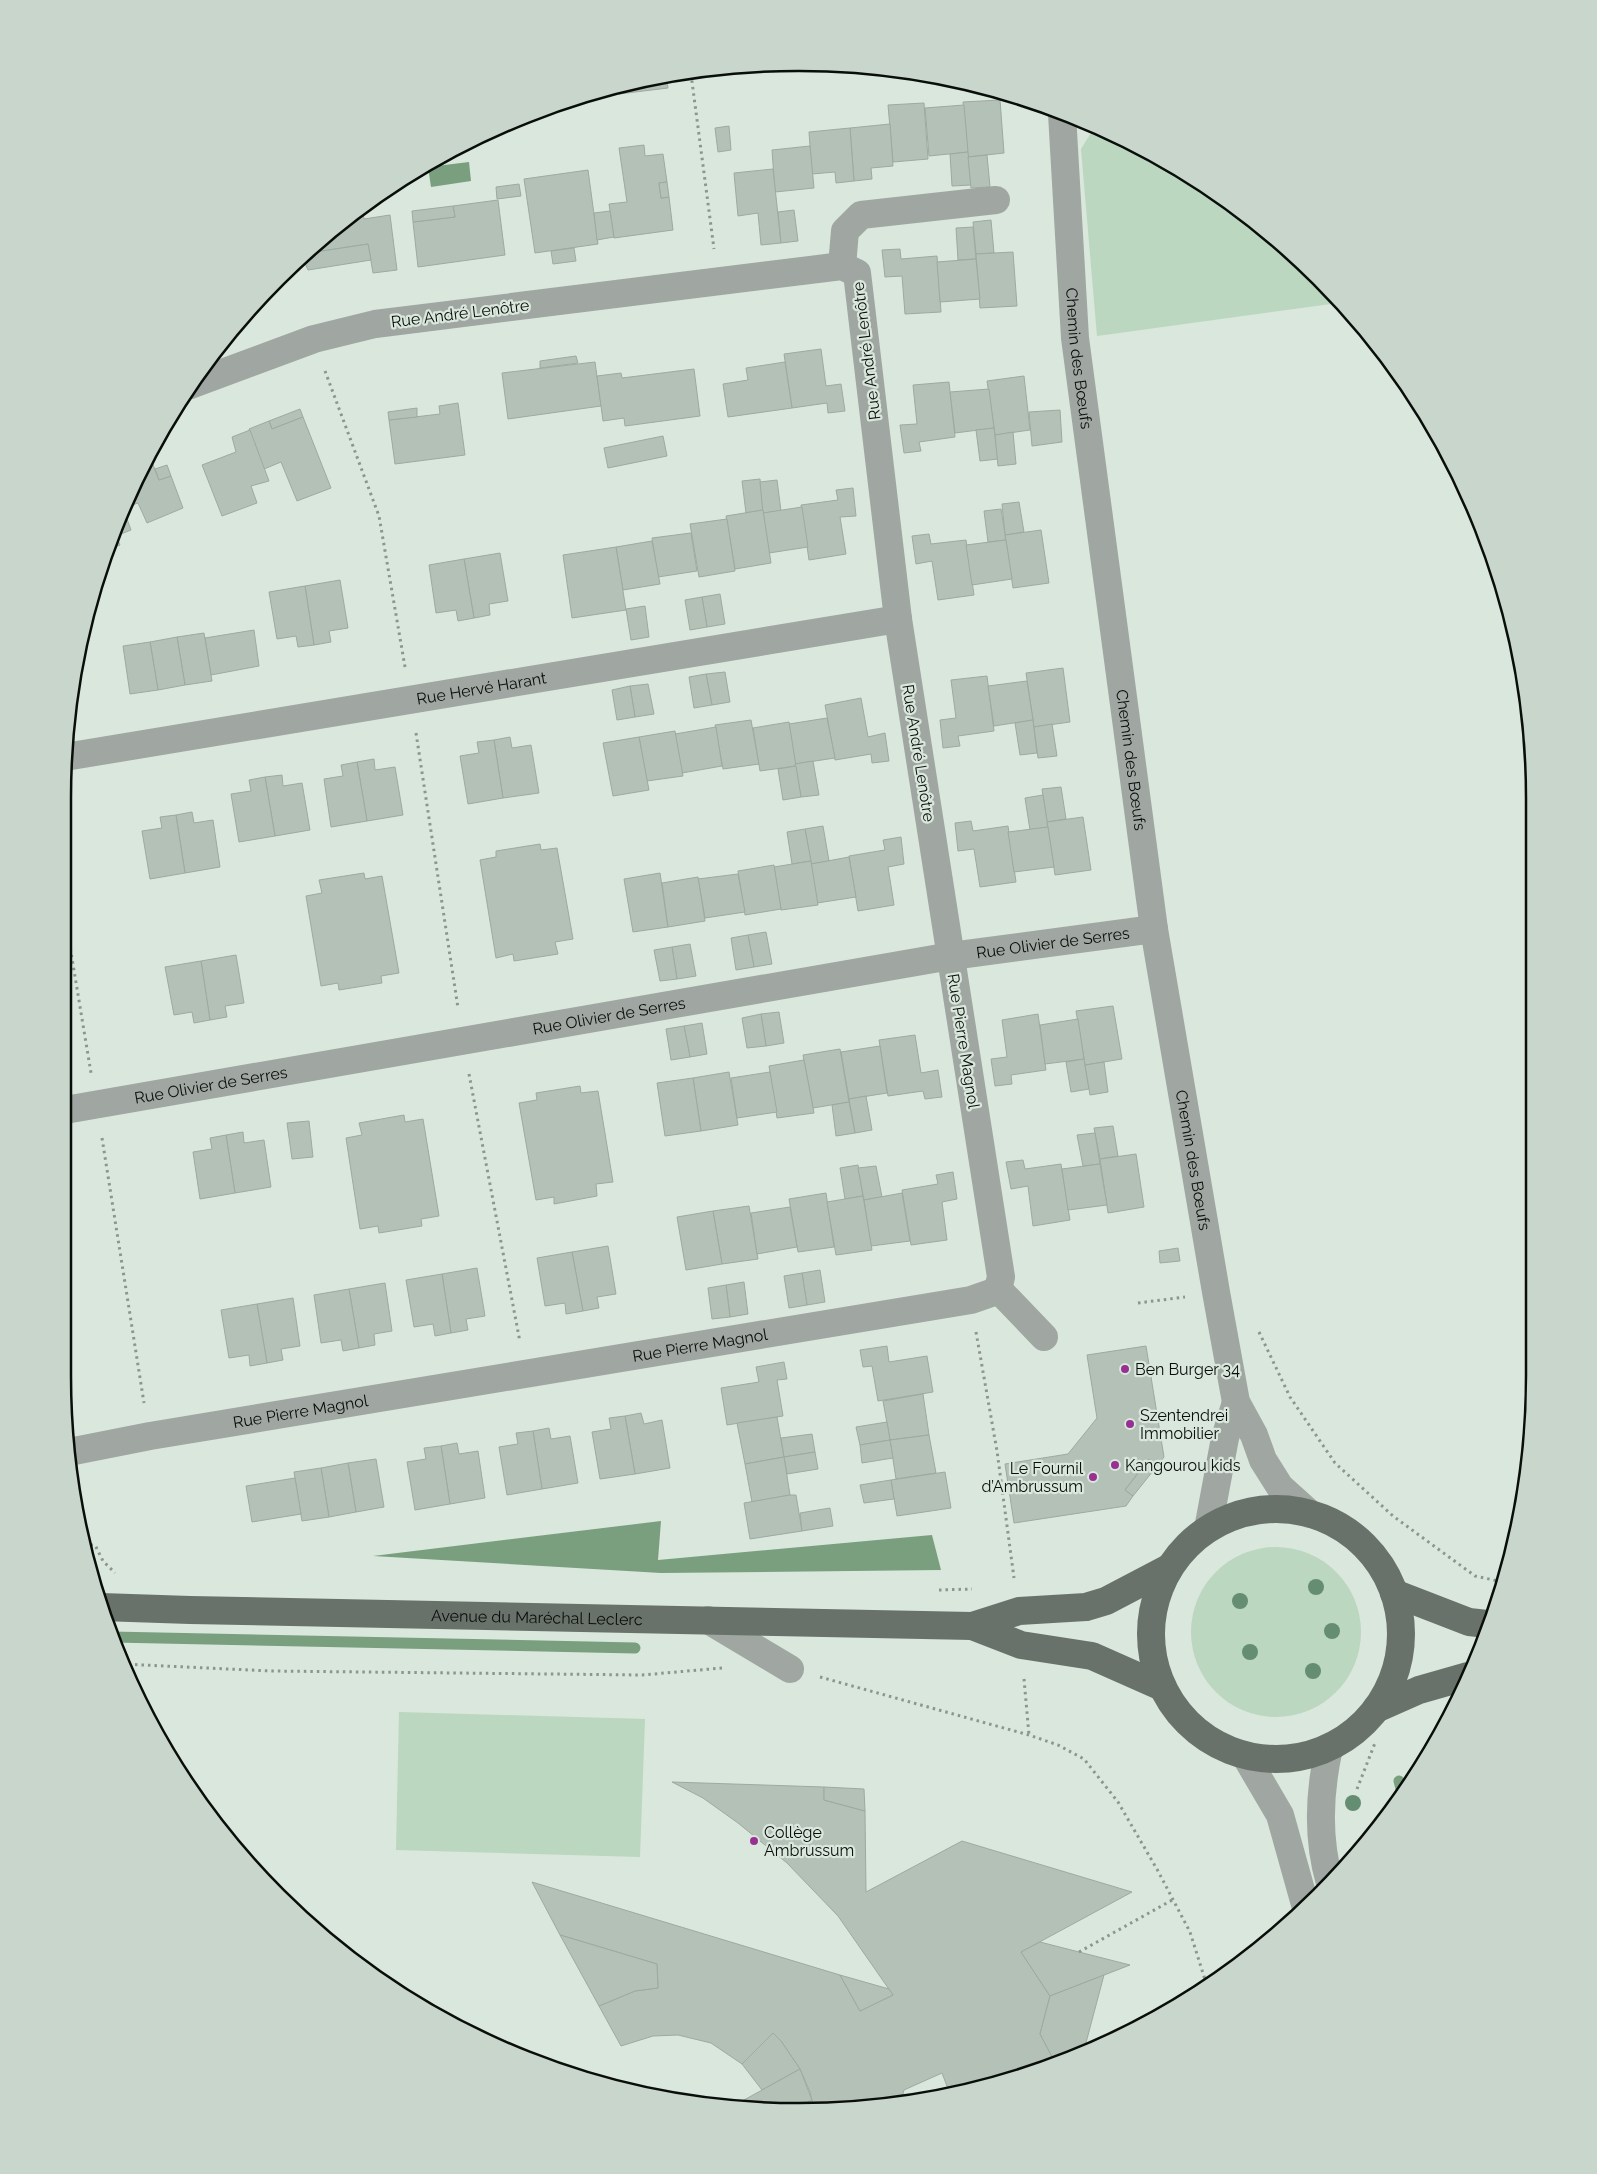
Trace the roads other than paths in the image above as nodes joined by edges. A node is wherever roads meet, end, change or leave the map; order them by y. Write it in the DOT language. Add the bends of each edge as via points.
graph roads {
  1 [pos="1062,121"];
  2 [pos="996,200"];
  3 [pos="842,266"];
  4 [pos="205,380"];
  5 [pos="898,619"];
  6 [pos="73,756"];
  7 [pos="1154,930"];
  8 [pos="951,956"];
  9 [pos="71,1109"];
  10 [pos="998,1289"];
  11 [pos="1044,1337"];
  12 [pos="1236,1402"];
  13 [pos="75,1451"];
  14 [pos="1310,1514"];
  15 [pos="1208,1528"];
  16 [pos="1167,1568"];
  17 [pos="1394,1593"];
  18 [pos="109,1606"];
  19 [pos="708,1620"];
  20 [pos="1482,1623"];
  21 [pos="972,1626"];
  22 [pos="790,1669"];
  23 [pos="1459,1679"];
  24 [pos="1162,1687"];
  25 [pos="1376,1709"];
  26 [pos="1328,1748"];
  27 [pos="1246,1757"];
  28 [pos="1327,1874"];
  29 [pos="1303,1899"];
  1 -- 7 [label="street, Chemin des Bœufs" via="1075,338"];
  2 -- 3 [label="street" via="861,215 846,231"];
  3 -- 4 [label="street, Rue André Lenôtre" via="375,324 314,339"];
  3 -- 5 [label="street, Rue André Lenôtre" via="857,273"];
  5 -- 6 [label="street, Rue Hervé Harant"];
  5 -- 8 [label="street, Rue André Lenôtre"];
  7 -- 8 [label="street, Rue Olivier de Serres"];
  7 -- 12 [label="street, Chemin des Bœufs"];
  8 -- 9 [label="street, Rue Olivier de Serres"];
  8 -- 10 [label="street, Rue Pierre Magnol" via="1001,1277"];
  10 -- 11 [label="street"];
  10 -- 13 [label="street, Rue Pierre Magnol" via="970,1300"];
  12 -- 14 [label="street, Chemin des Bœufs" via="1263,1460 1280,1487"];
  12 -- 15 [label="street, Chemin des Bœufs"];
  14 -- 15 [label="main road" via="1268,1509 1241,1514"];
  14 -- 17 [label="main road" via="1333,1522 1353,1535 1384,1571"];
  15 -- 16 [label="main road"];
  16 -- 21 [label="main road, Avenue du Maréchal Leclerc" via="1106,1601 1019,1612"];
  16 -- 24 [label="main road" via="1156,1597 1151,1642 1154,1665"];
  17 -- 20 [label="main road" via="1469,1622"];
  17 -- 25 [label="main road" via="1401,1633 1398,1665"];
  18 -- 19 [label="main road, Avenue du Maréchal Leclerc"];
  19 -- 21 [label="main road, Avenue du Maréchal Leclerc"];
  19 -- 22 [label="street"];
  21 -- 24 [label="main road, Avenue du Maréchal Leclerc" via="1021,1645 1092,1656"];
  23 -- 25 [label="main road" via="1419,1690"];
  24 -- 27 [label="main road" via="1173,1707 1193,1729 1225,1750"];
  25 -- 26 [label="main road" via="1358,1729"];
  26 -- 27 [label="main road" via="1297,1758 1263,1760"];
  26 -- 28 [label="street" via="1320,1820"];
  27 -- 29 [label="street" via="1280,1815"];
}
